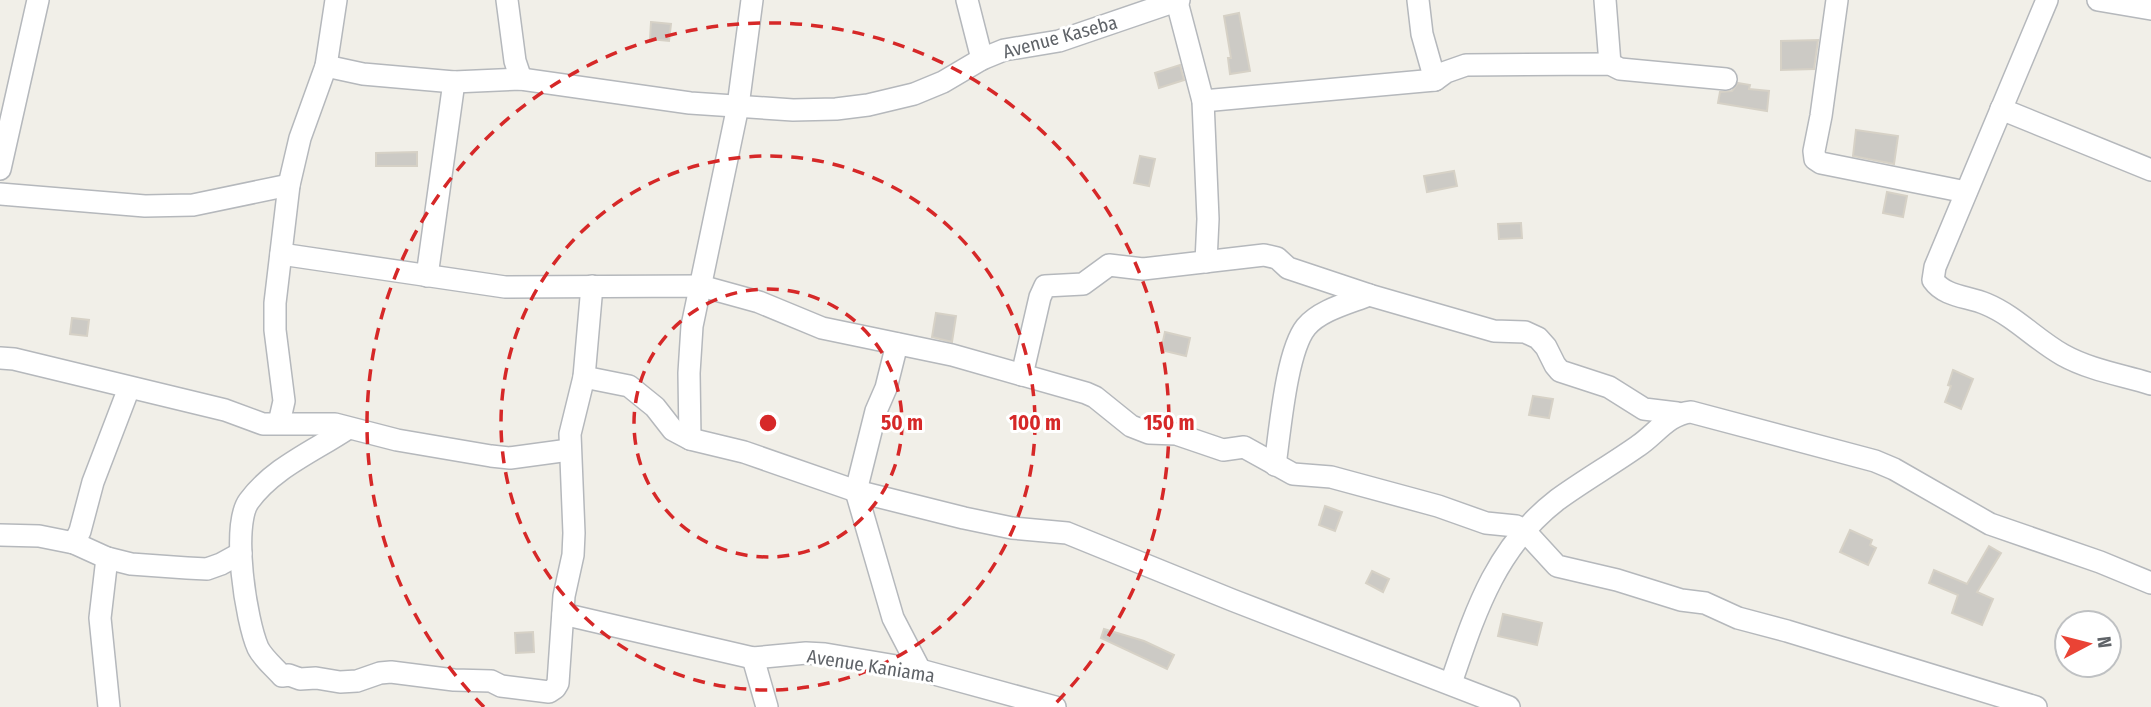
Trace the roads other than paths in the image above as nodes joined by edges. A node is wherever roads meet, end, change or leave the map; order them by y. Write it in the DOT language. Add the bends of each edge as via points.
graph roads {
  1 [pos="38,0"];
  2 [pos="336,0"];
  3 [pos="507,0"];
  4 [pos="752,0"];
  5 [pos="967,0"];
  6 [pos="1418,0"];
  7 [pos="1605,0"];
  8 [pos="1838,0"];
  9 [pos="2046,0"];
  10 [pos="2098,0"];
  11 [pos="1178,1"];
  12 [pos="2151,9"];
  13 [pos="982,59"];
  14 [pos="1610,64"];
  15 [pos="326,66"];
  16 [pos="521,79"];
  17 [pos="1726,79"];
  18 [pos="1435,80"];
  19 [pos="454,82"];
  20 [pos="1203,101"];
  21 [pos="738,106"];
  22 [pos="2001,109"];
  23 [pos="0,169"];
  24 [pos="2151,170"];
  25 [pos="289,185"];
  26 [pos="1966,192"];
  27 [pos="0,194"];
  28 [pos="281,254"];
  29 [pos="1206,262"];
  30 [pos="427,276"];
  31 [pos="592,286"];
  32 [pos="701,286"];
  33 [pos="1369,295"];
  34 [pos="897,344"];
  35 [pos="0,358"];
  36 [pos="1022,375"];
  37 [pos="584,377"];
  38 [pos="2151,384"];
  39 [pos="129,388"];
  40 [pos="1677,413"];
  41 [pos="279,423"];
  42 [pos="348,429"];
  43 [pos="690,439"];
  44 [pos="569,450"];
  45 [pos="1275,465"];
  46 [pos="856,491"];
  47 [pos="1524,530"];
  48 [pos="0,535"];
  49 [pos="74,543"];
  50 [pos="241,553"];
  51 [pos="107,558"];
  52 [pos="2151,583"];
  53 [pos="563,614"];
  54 [pos="753,658"];
  55 [pos="920,670"];
  56 [pos="1451,683"];
  57 [pos="109,707"];
  58 [pos="767,707"];
  59 [pos="1055,707"];
  60 [pos="1509,707"];
  61 [pos="2036,707"];
  1 -- 23 [label="street"];
  2 -- 15 [label="street"];
  3 -- 16 [label="street"];
  4 -- 21 [label="street"];
  5 -- 13 [label="street"];
  6 -- 18 [label="street"];
  7 -- 14 [label="street"];
  8 -- 26 [label="street" via="1815,159"];
  9 -- 22 [label="street"];
  10 -- 12 [label="street"];
  11 -- 13 [label="street, Avenue Kaseba" via="1059,41 1004,50"];
  11 -- 20 [label="street"];
  13 -- 21 [label="street, Avenue Kaseba" via="914,94 868,105 793,110"];
  14 -- 17 [label="street" via="1620,69"];
  14 -- 18 [label="street" via="1466,65"];
  15 -- 19 [label="street, Avenue Kaseba"];
  15 -- 25 [label="street"];
  16 -- 19 [label="street, Avenue Kaseba"];
  16 -- 21 [label="street, Avenue Kaseba"];
  18 -- 20 [label="street"];
  19 -- 30 [label="street"];
  20 -- 29 [label="street"];
  21 -- 32 [label="street"];
  22 -- 24 [label="street"];
  22 -- 26 [label="street"];
  25 -- 27 [label="street" via="193,205 145,206"];
  25 -- 28 [label="street"];
  26 -- 38 [label="street" via="1935,267 1933,280 1940,290 2006,314 2046,346 2080,364"];
  28 -- 30 [label="street"];
  28 -- 41 [label="street" via="275,303 284,401"];
  29 -- 33 [label="street" via="1264,255 1277,258 1288,268"];
  29 -- 36 [label="street" via="1143,269 1109,265 1083,284 1045,285"];
  30 -- 31 [label="street" via="505,287"];
  31 -- 32 [label="street"];
  31 -- 37 [label="street"];
  32 -- 34 [label="street" via="759,302 822,328"];
  32 -- 43 [label="street" via="692,326"];
  33 -- 40 [label="street" via="1494,331 1525,332 1538,338 1560,371 1609,387 1644,409"];
  33 -- 45 [label="street" via="1326,312 1306,327 1287,384"];
  34 -- 36 [label="street"];
  34 -- 46 [label="street"];
  35 -- 39 [label="street"];
  36 -- 45 [label="street" via="1095,397 1131,426 1149,433 1176,435 1223,450 1244,447"];
  37 -- 43 [label="street" via="629,386 655,407 673,430"];
  37 -- 44 [label="street"];
  39 -- 41 [label="street" via="225,410 263,424"];
  39 -- 49 [label="street"];
  40 -- 47 [label="street"];
  40 -- 52 [label="street" via="1690,412 1875,461 1990,524"];
  41 -- 42 [label="street" via="335,424"];
  42 -- 44 [label="street" via="510,458"];
  42 -- 50 [label="street" via="279,471 251,499 244,508"];
  43 -- 46 [label="street" via="744,452"];
  44 -- 53 [label="street" via="574,533"];
  45 -- 47 [label="street" via="1293,474 1331,477"];
  46 -- 55 [label="street" via="893,618"];
  46 -- 56 [label="street" via="1013,528 1067,533"];
  47 -- 56 [label="street" via="1477,607"];
  47 -- 61 [label="street" via="1557,566 1705,603 1738,618"];
  48 -- 49 [label="street" via="28,534"];
  49 -- 51 [label="street"];
  50 -- 51 [label="street" via="207,569"];
  50 -- 53 [label="street" via="254,637 282,676 340,682 391,672 491,681 548,692 558,683"];
  51 -- 57 [label="street" via="100,618"];
  53 -- 54 [label="street, Avenue Kaniama"];
  54 -- 55 [label="street, Avenue Kaniama" via="825,654"];
  54 -- 58 [label="street"];
  55 -- 59 [label="street, Avenue Kaniama"];
  56 -- 60 [label="street"];
}
